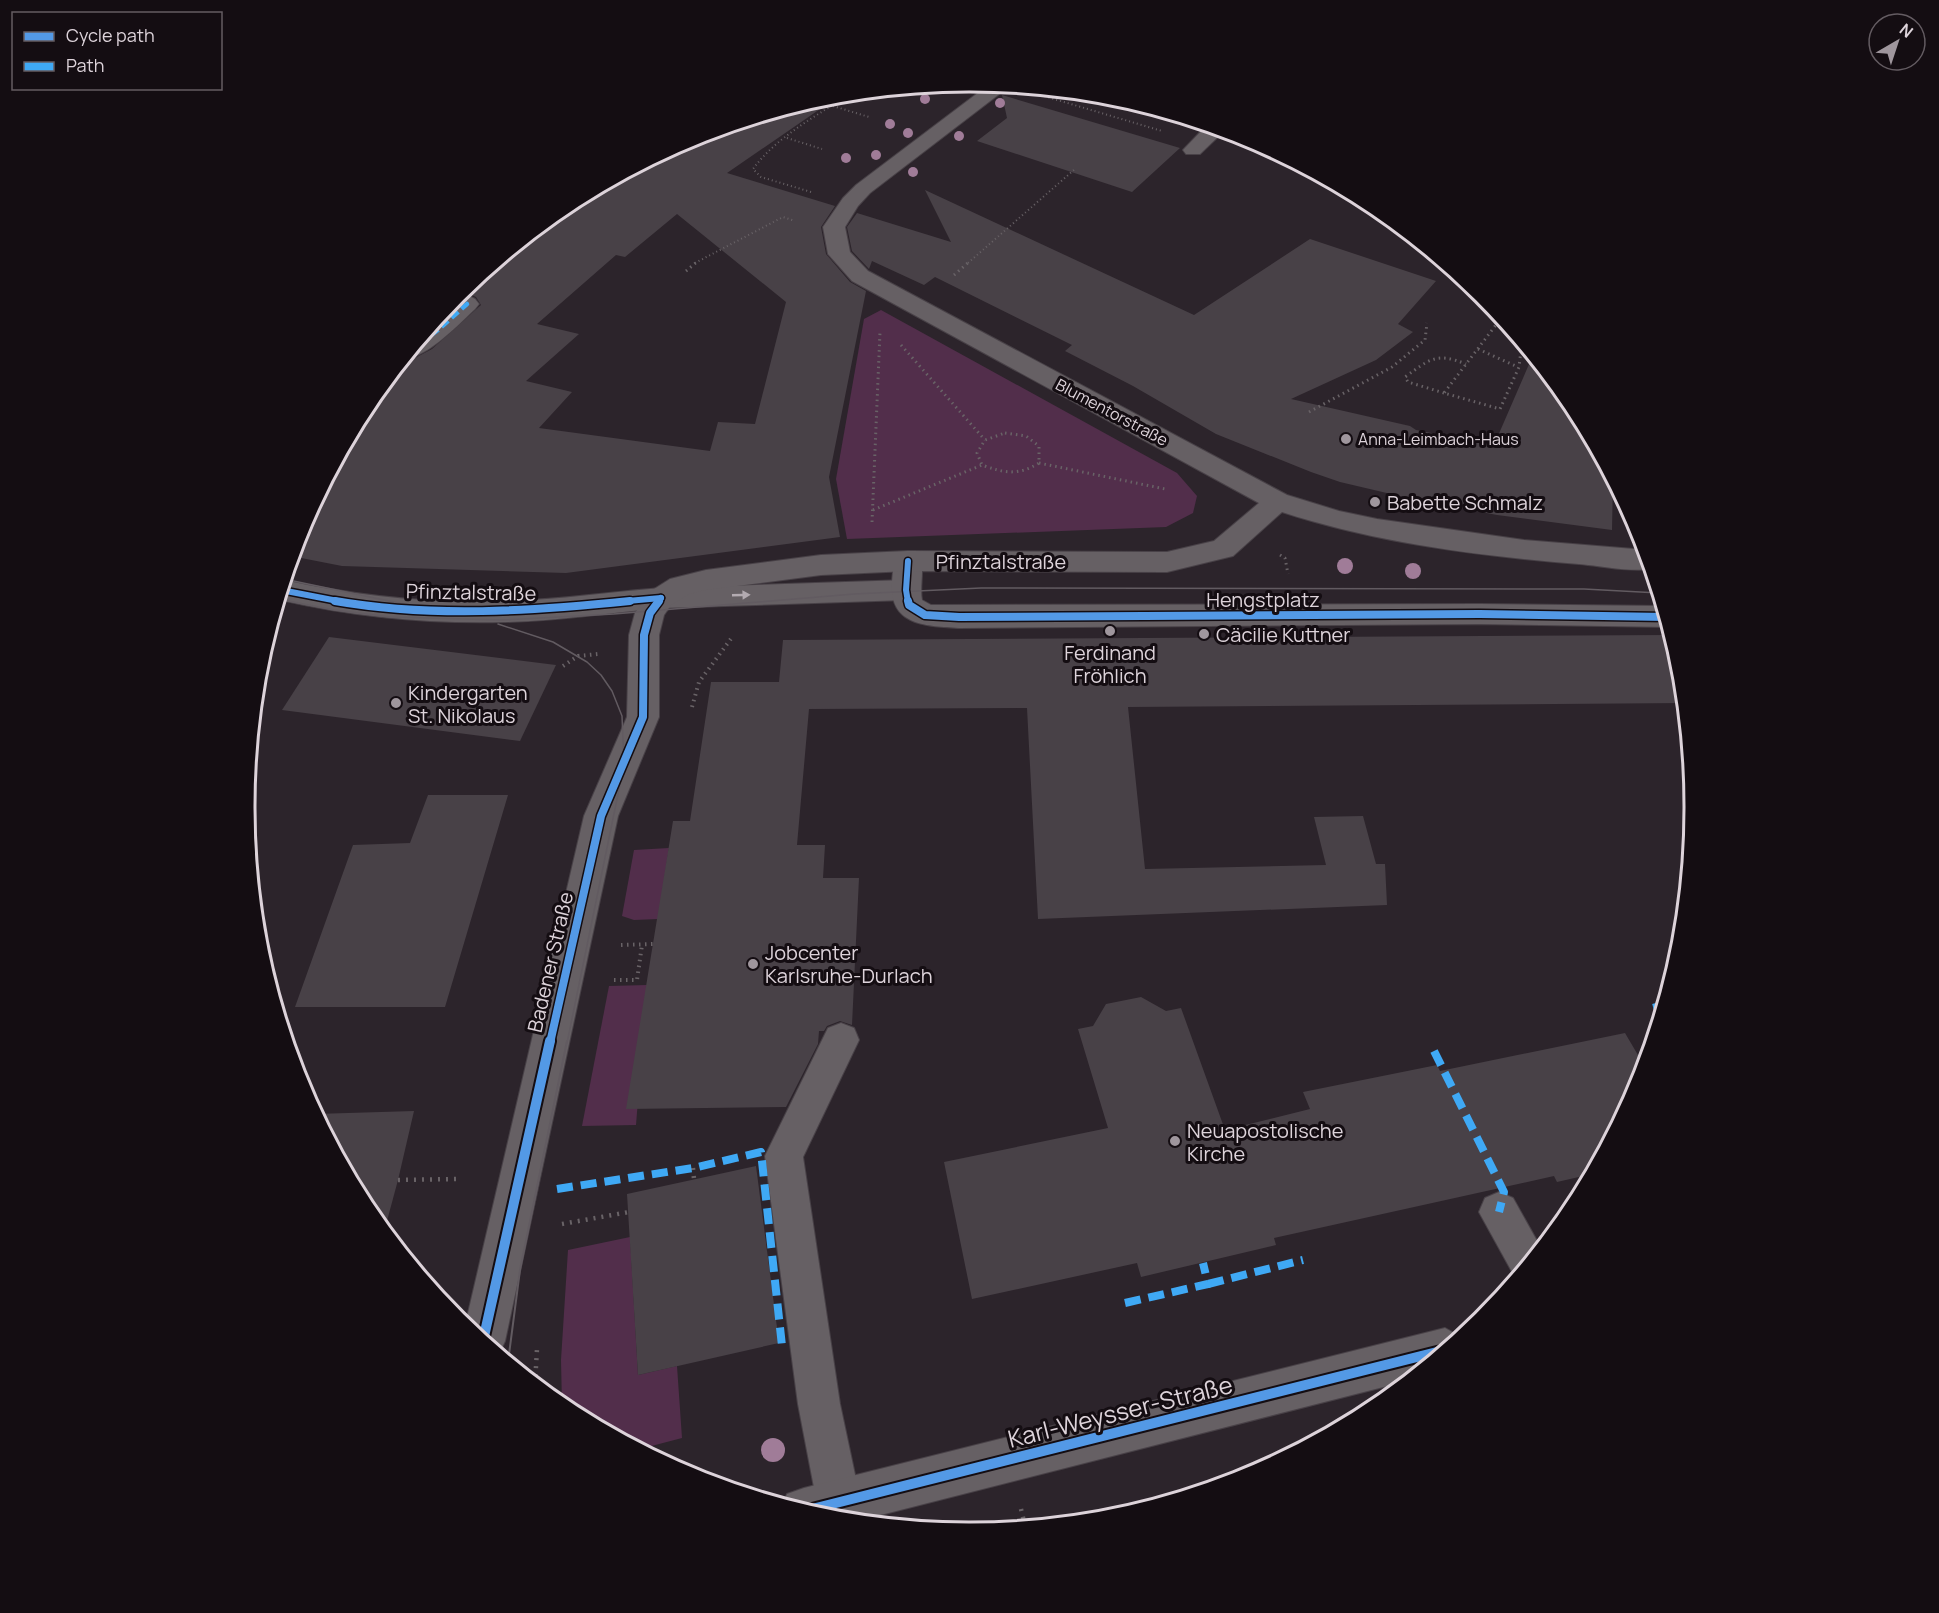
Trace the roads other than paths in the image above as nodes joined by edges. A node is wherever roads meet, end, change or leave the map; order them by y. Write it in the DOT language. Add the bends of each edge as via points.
graph roads {
  1 [pos="990,92"];
  2 [pos="1210,133"];
  3 [pos="1196,146"];
  4 [pos="463,302"];
  5 [pos="434,333"];
  6 [pos="1277,501"];
  7 [pos="1640,559"];
  8 [pos="908,561"];
  9 [pos="906,590"];
  10 [pos="288,592"];
  11 [pos="661,598"];
  12 [pos="1659,617"];
  13 [pos="841,1040"];
  14 [pos="1499,1212"];
  15 [pos="1524,1257"];
  16 [pos="485,1332"];
  17 [pos="1429,1354"];
  18 [pos="822,1507"];
  19 [pos="824,1507"];
  1 -- 6 [label="main road, Blumentorstraße" via="849,202 834,227 838,254 860,276"];
  2 -- 3 [label="main road"];
  4 -- 5 [label="main road" via="467,304"];
  6 -- 7 [label="main road, Blumentorstraße" via="1377,528 1524,550"];
  6 -- 8 [label="main road, Pfinztalstraße" via="1223,549 1167,562"];
  8 -- 9 [label="main road"];
  8 -- 11 [label="main road, Pfinztalstraße" via="821,565 706,580 680,586"];
  11 -- 9 [label="lane, one-way"];
  9 -- 12 [label="main road, Hengstplatz" via="909,605 925,615 959,617"];
  10 -- 11 [label="main road, Pfinztalstraße" via="313,598 437,611 540,610"];
  11 -- 16 [label="main road, Badener Straße" via="650,613 644,635 643,717 601,816"];
  13 -- 18 [label="lane" via="784,1156 819,1404"];
  14 -- 15 [label="lane"];
  17 -- 19 [label="main road, Karl-Weysser-Straße"];
}
